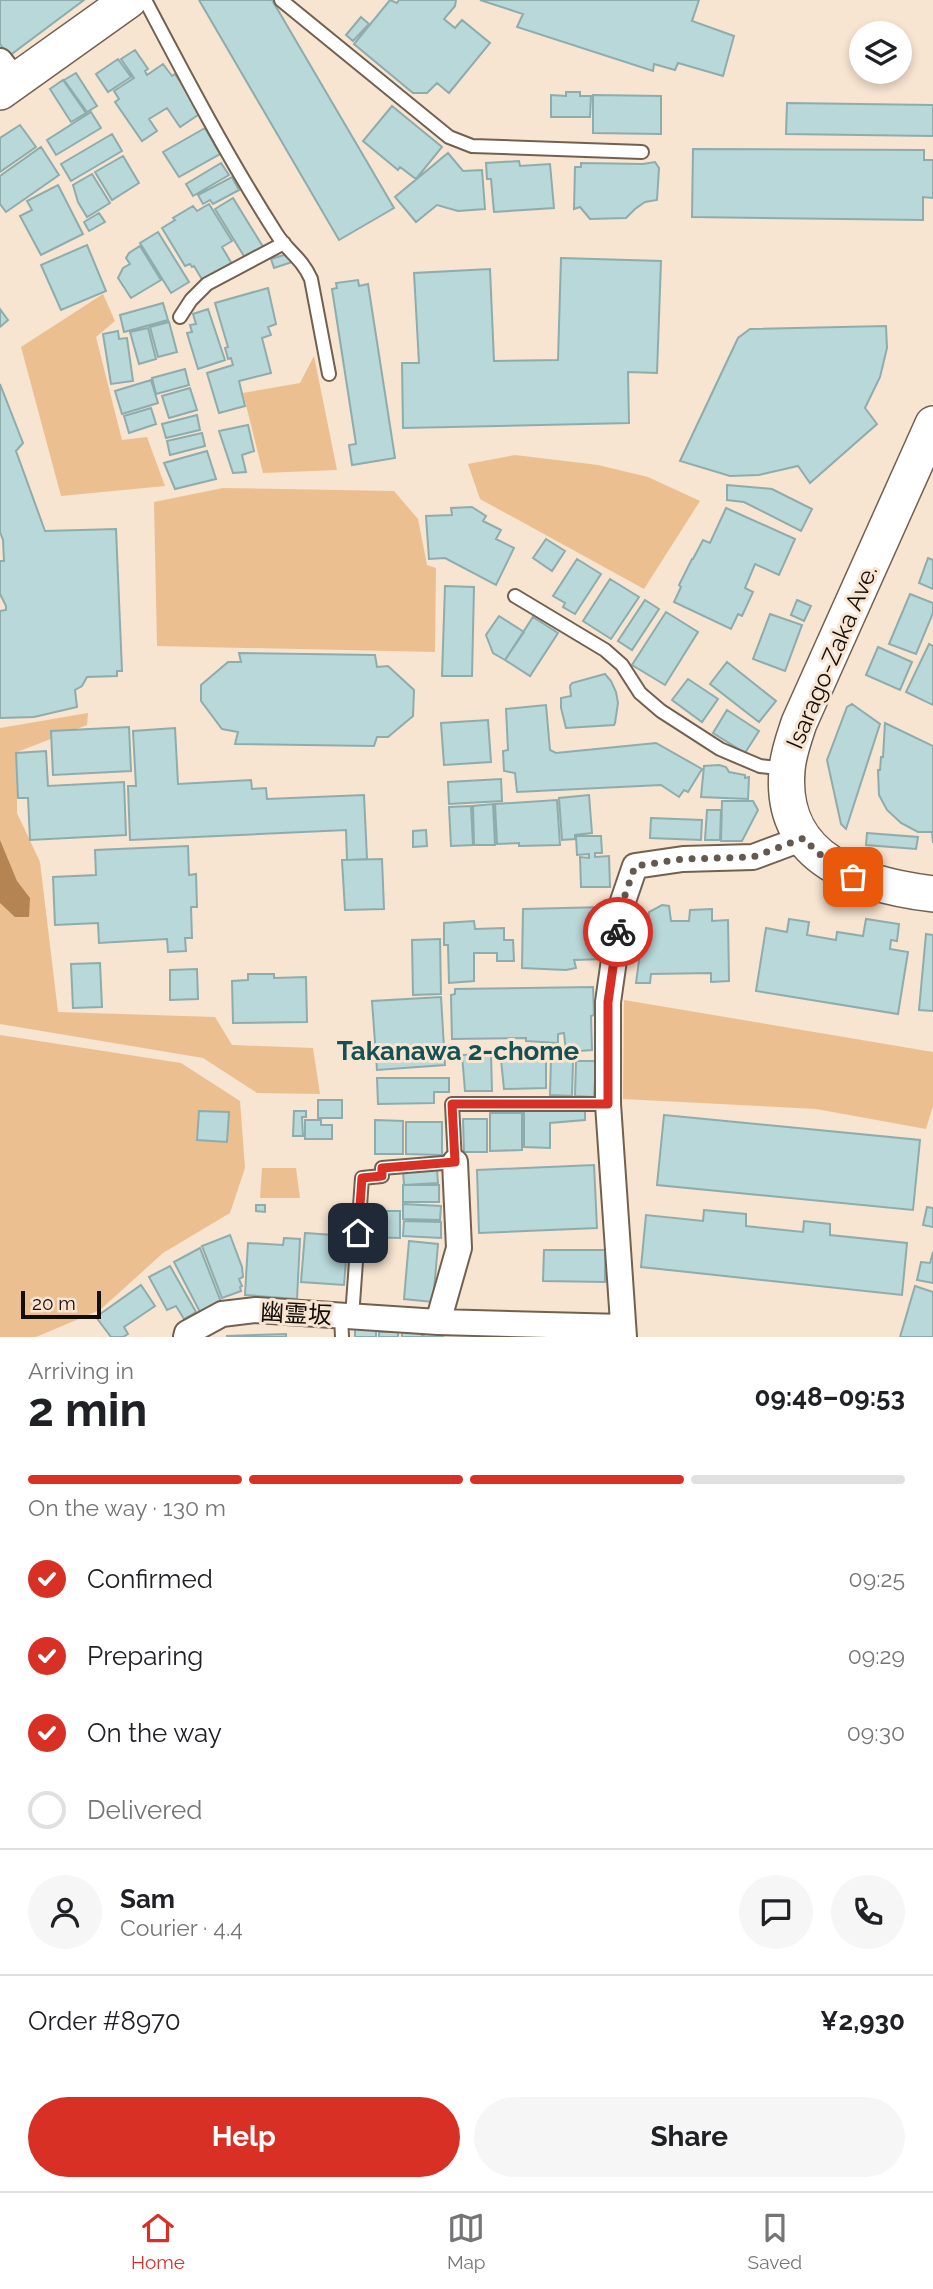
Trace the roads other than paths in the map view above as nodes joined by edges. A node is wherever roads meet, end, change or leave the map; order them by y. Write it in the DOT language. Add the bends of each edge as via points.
graph roads {
  1 [pos="129,0"];
  2 [pos="145,0"];
  3 [pos="281,0"];
  4 [pos="5,78"];
  5 [pos="642,152"];
  6 [pos="284,243"];
  7 [pos="180,317"];
  8 [pos="329,374"];
  9 [pos="933,425"];
  10 [pos="514,596"];
  11 [pos="787,769"];
  12 [pos="804,838"];
  13 [pos="933,894"];
  14 [pos="608,1104"];
  15 [pos="455,1162"];
  16 [pos="438,1322"];
  17 [pos="345,1323"];
  18 [pos="624,1332"];
  19 [pos="186,1337"];
  1 -- 4 [label="main road"];
  2 -- 6 [label="lane"];
  3 -- 5 [label="lane" via="449,137 471,146"];
  6 -- 7 [label="lane" via="207,284"];
  6 -- 8 [label="lane" via="312,279"];
  9 -- 11 [label="main road, Isarago-Zaka Ave." via="799,723"];
  10 -- 11 [label="lane" via="606,650 640,693 720,749 760,766"];
  11 -- 12 [label="main road, Isarago-Zaka Ave." via="791,809"];
  12 -- 13 [label="main road, Isarago-Zaka Ave." via="813,850 853,877"];
  12 -- 14 [label="street" via="753,857 635,866 622,904 608,1002"];
  14 -- 15 [label="lane" via="452,1104"];
  14 -- 18 [label="street"];
  15 -- 16 [label="street" via="459,1248"];
  15 -- 17 [label="lane" via="382,1168 382,1176 362,1178"];
  16 -- 17 [label="street, 幽霊坂"];
  16 -- 18 [label="street, 幽霊坂"];
  17 -- 19 [label="street, 幽霊坂" via="256,1310 222,1314"];
}
